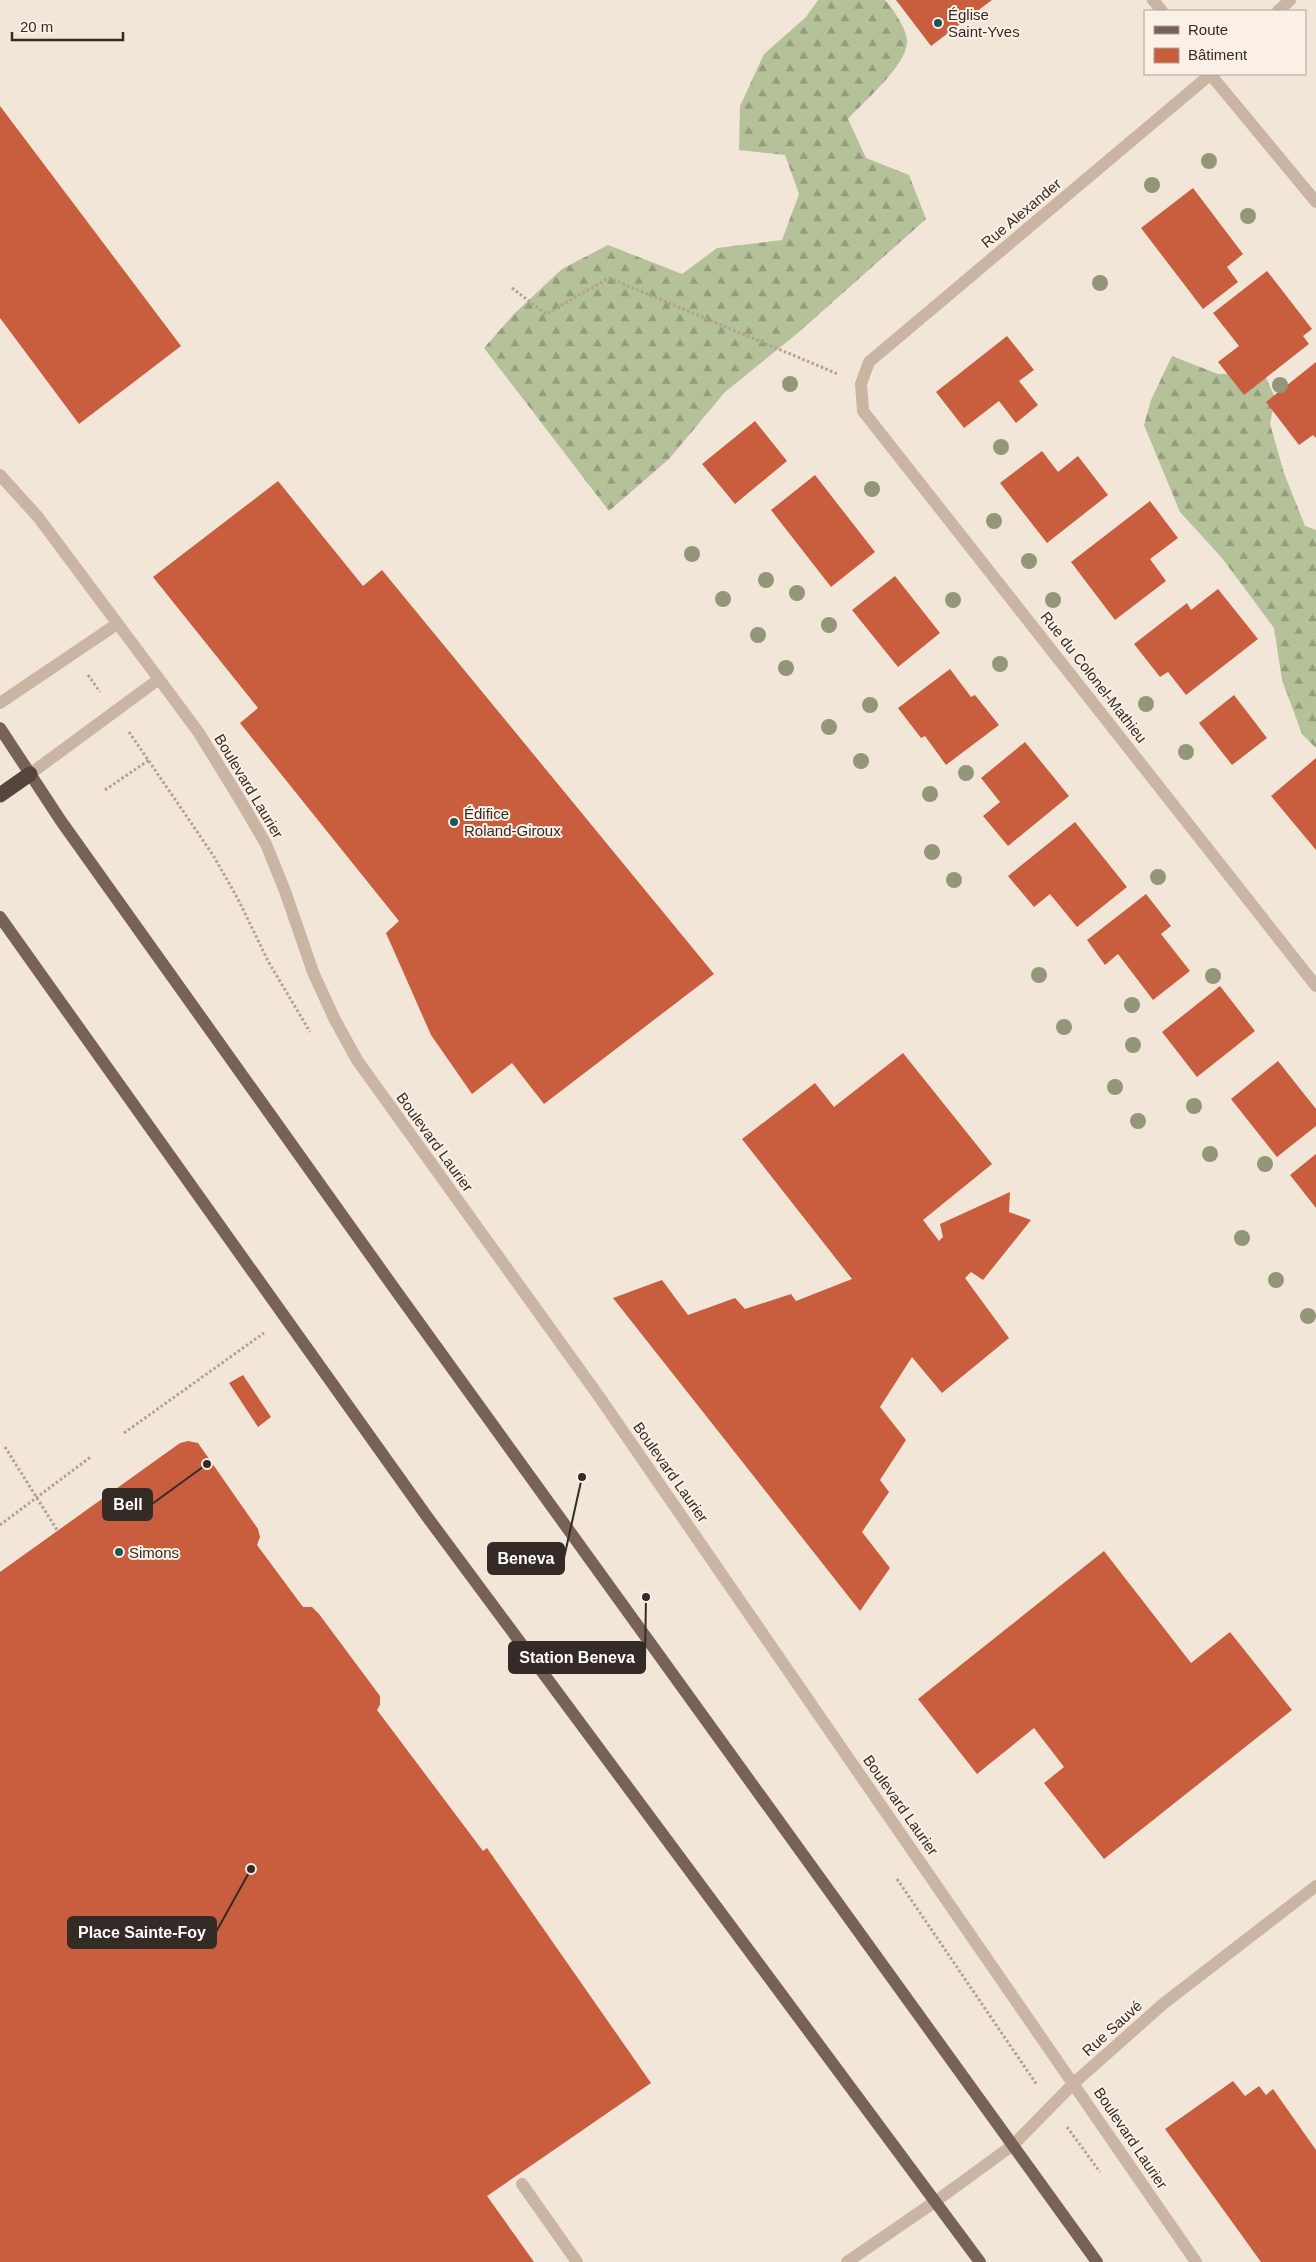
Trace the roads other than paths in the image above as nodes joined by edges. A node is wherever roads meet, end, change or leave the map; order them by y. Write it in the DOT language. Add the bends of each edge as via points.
graph roads {
  1 [pos="1153,0"];
  2 [pos="1290,0"];
  3 [pos="1161,10"];
  4 [pos="1279,10"];
  5 [pos="1210,75"];
  6 [pos="1212,75"];
  7 [pos="1316,202"];
  8 [pos="861,384"];
  9 [pos="0,475"];
  10 [pos="117,624"];
  11 [pos="159,679"];
  12 [pos="0,703"];
  13 [pos="0,728"];
  14 [pos="30,774"];
  15 [pos="0,795"];
  16 [pos="0,916"];
  17 [pos="1316,986"];
  18 [pos="1316,1886"];
  19 [pos="1074,2083"];
  20 [pos="1013,2146"];
  21 [pos="522,2184"];
  22 [pos="936,2201"];
  23 [pos="577,2262"];
  24 [pos="847,2262"];
  25 [pos="980,2262"];
  26 [pos="1097,2262"];
  27 [pos="1196,2262"];
  1 -- 3 [label="street"];
  2 -- 4 [label="street"];
  5 -- 8 [label="street, Rue Alexander" via="869,362"];
  6 -- 7 [label="street"];
  8 -- 17 [label="street, Rue du Colonel-Mathieu" via="863,411"];
  9 -- 10 [label="street, Boulevard Laurier" via="38,517"];
  10 -- 11 [label="street, Boulevard Laurier"];
  10 -- 12 [label="street"];
  11 -- 14 [label="street"];
  11 -- 19 [label="street, Boulevard Laurier" via="199,733 266,844 314,972 357,1060 598,1395"];
  13 -- 14 [label="main road"];
  14 -- 15 [label="highway"];
  14 -- 20 [label="main road" via="388,1280"];
  16 -- 22 [label="main road" via="433,1526"];
  18 -- 19 [label="street, Rue Sauvé" via="1163,2004"];
  19 -- 20 [label="street, Rue Sauvé"];
  19 -- 27 [label="street, Boulevard Laurier"];
  20 -- 22 [label="street, Rue Sauvé"];
  20 -- 26 [label="main road"];
  21 -- 23 [label="street"];
  22 -- 24 [label="street, Rue Sauvé"];
  22 -- 25 [label="main road"];
}
